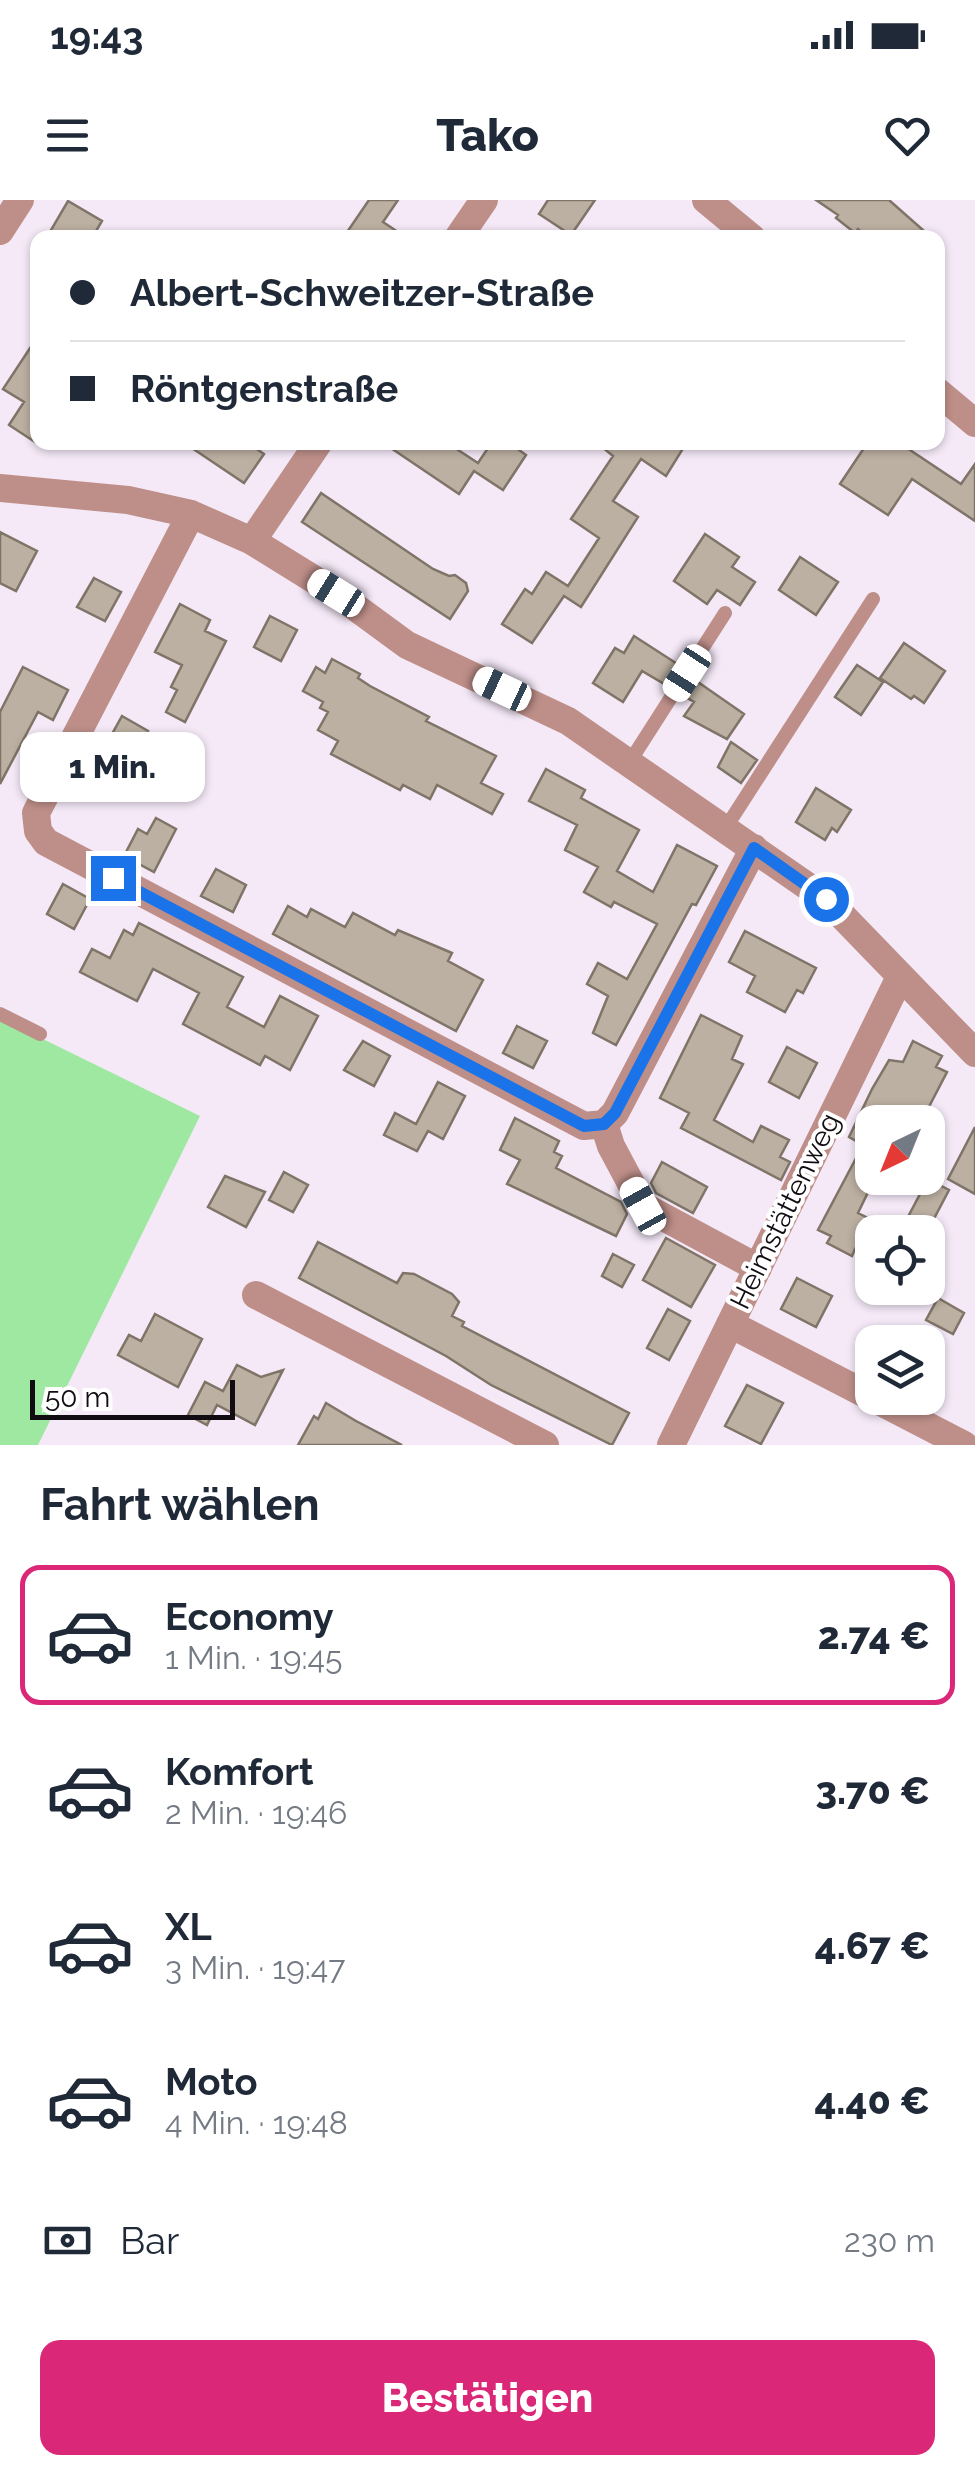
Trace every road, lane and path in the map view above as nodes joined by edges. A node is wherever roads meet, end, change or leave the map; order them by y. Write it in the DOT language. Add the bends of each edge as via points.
graph roads {
  1 [pos="20,200"];
  2 [pos="484,200"];
  3 [pos="706,200"];
  4 [pos="463,230"];
  5 [pos="742,230"];
  6 [pos="0,231"];
  7 [pos="945,398"];
  8 [pos="975,424"];
  9 [pos="314,450"];
  10 [pos="0,488"];
  11 [pos="191,514"];
  12 [pos="252,541"];
  13 [pos="873,599"];
  14 [pos="726,614"];
  15 [pos="629,763"];
  16 [pos="725,828"];
  17 [pos="754,848"];
  18 [pos="900,977"];
  19 [pos="0,1014"];
  20 [pos="40,1034"];
  21 [pos="975,1052"];
  22 [pos="604,1124"];
  23 [pos="758,1268"];
  24 [pos="256,1295"];
  25 [pos="730,1324"];
  26 [pos="545,1445"];
  27 [pos="671,1445"];
  28 [pos="964,1445"];
  1 -- 6 [label="street"];
  2 -- 4 [label="street"];
  3 -- 5 [label="street"];
  7 -- 8 [label="street"];
  9 -- 12 [label="street"];
  10 -- 11 [label="street" via="128,500"];
  11 -- 12 [label="street"];
  11 -- 22 [label="street" via="36,814 38,831 46,842 584,1126"];
  12 -- 15 [label="street" via="407,645 568,721"];
  13 -- 16 [label="lane"];
  14 -- 15 [label="lane"];
  15 -- 16 [label="street"];
  16 -- 17 [label="street"];
  17 -- 18 [label="street" via="826,899"];
  17 -- 22 [label="street"];
  18 -- 21 [label="street"];
  18 -- 23 [label="street, Heimstättenweg"];
  19 -- 20 [label="lane"];
  22 -- 23 [label="street" via="643,1206"];
  23 -- 25 [label="street, Heimstättenweg"];
  24 -- 26 [label="street"];
  25 -- 27 [label="street, Heimstättenweg"];
  25 -- 28 [label="street"];
}
